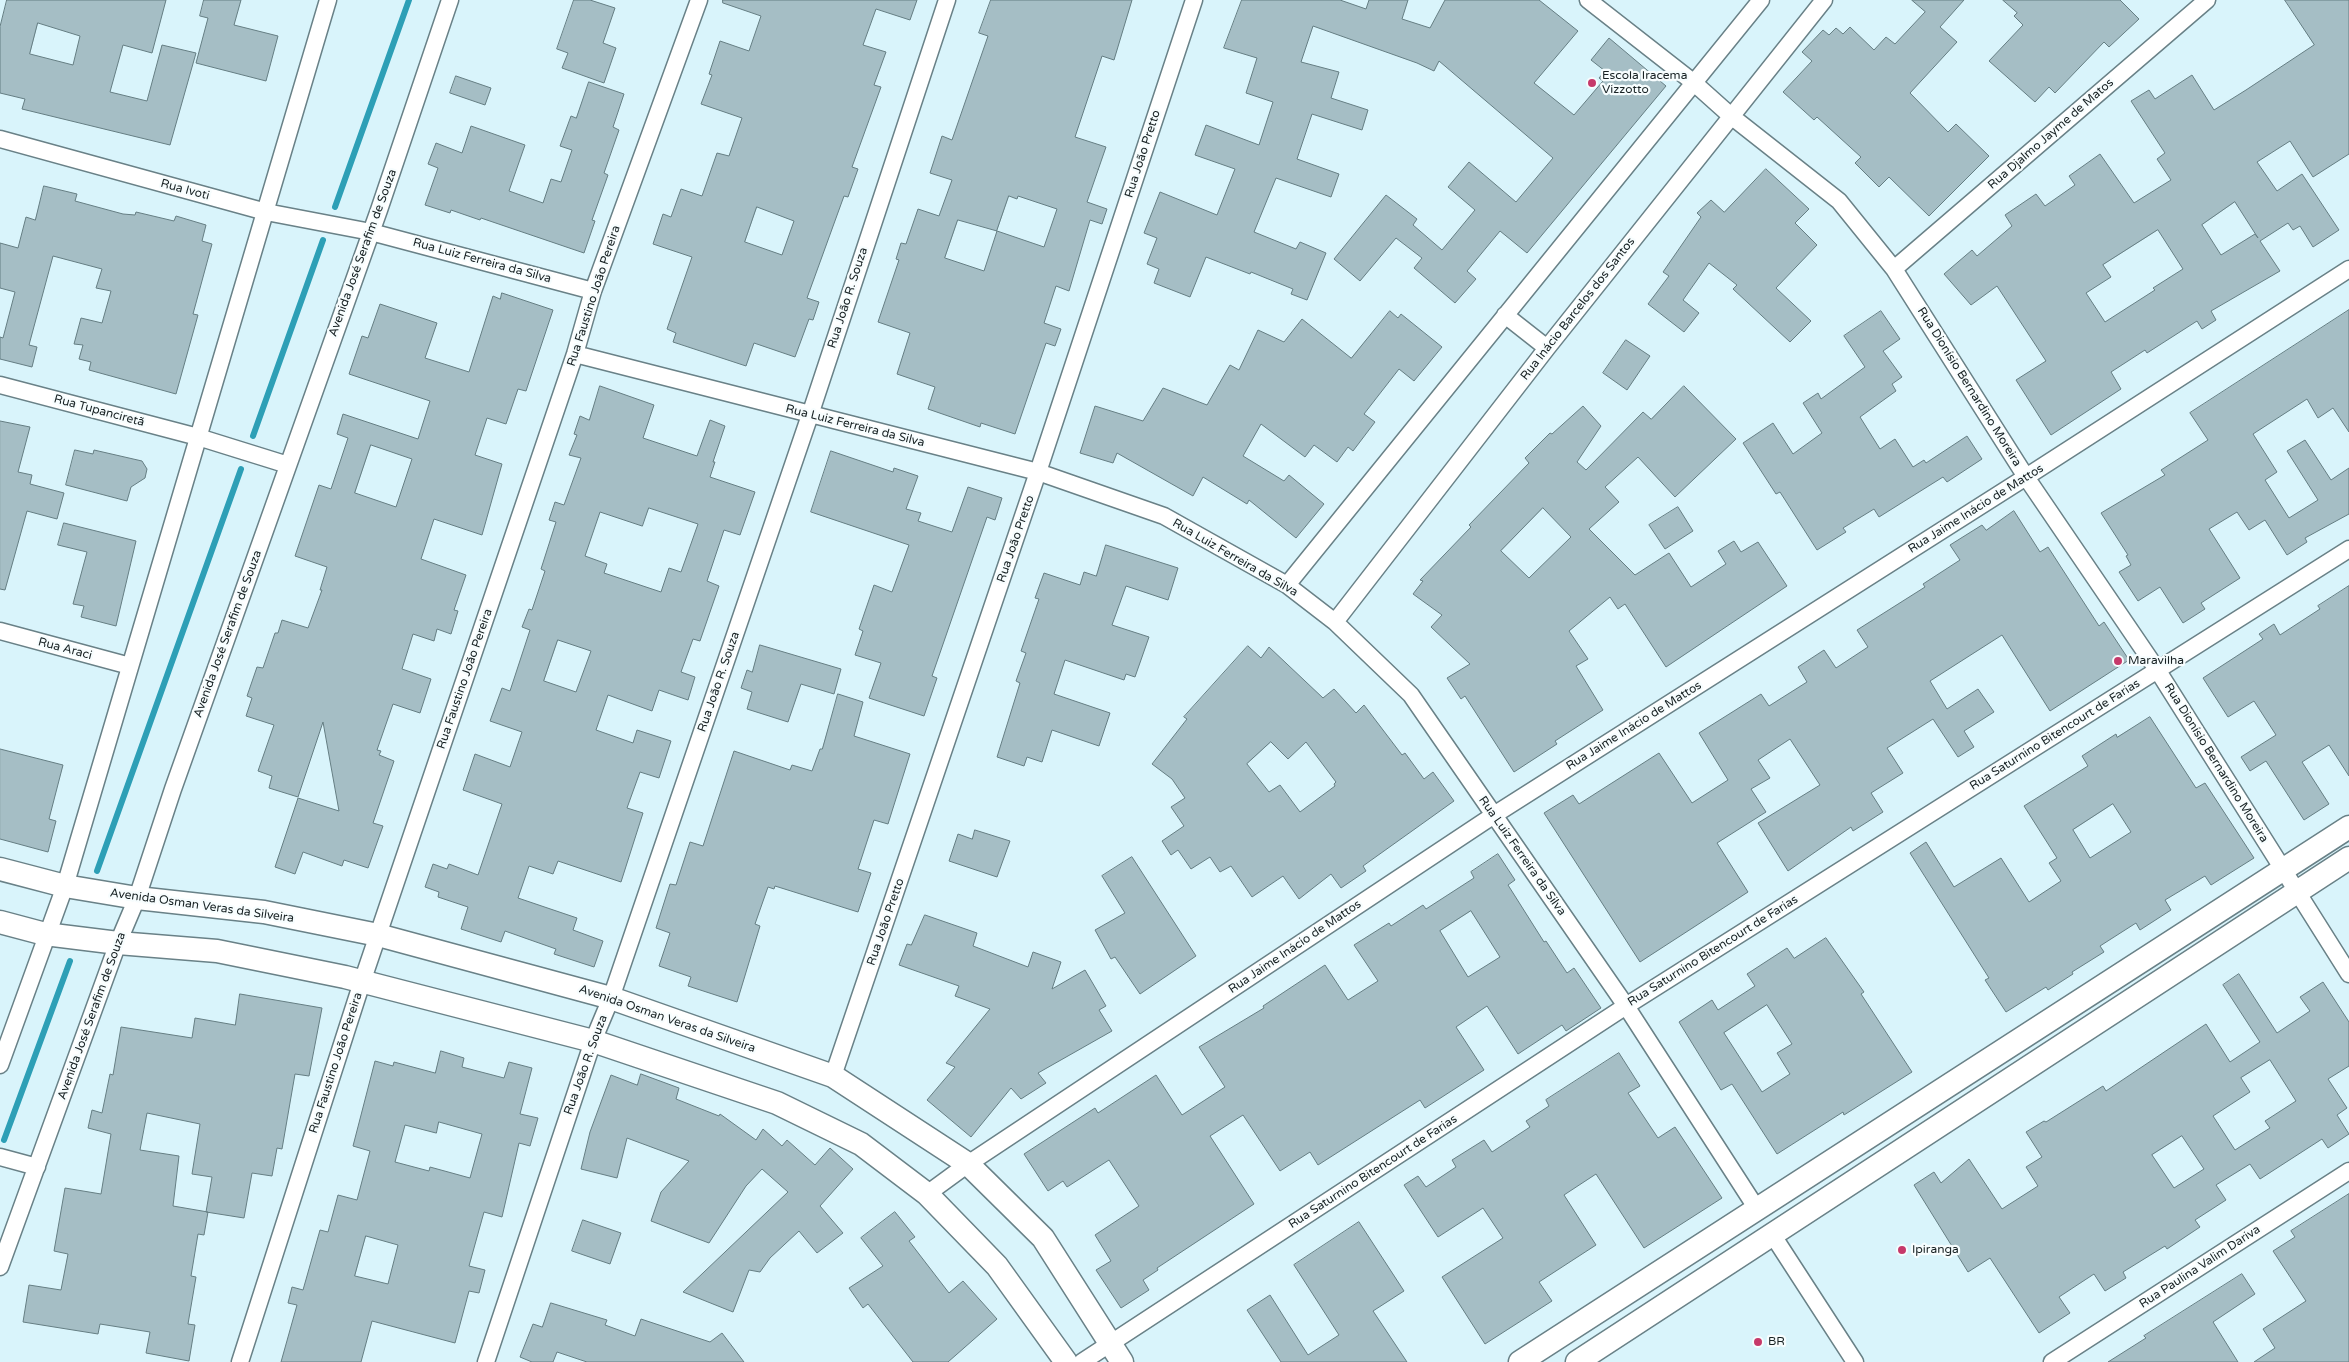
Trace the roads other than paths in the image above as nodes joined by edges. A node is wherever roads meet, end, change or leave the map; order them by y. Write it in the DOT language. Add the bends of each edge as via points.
graph roads {
  1 [pos="328,0"];
  2 [pos="450,0"];
  3 [pos="698,0"];
  4 [pos="947,0"];
  5 [pos="1194,0"];
  6 [pos="1588,0"];
  7 [pos="1761,0"];
  8 [pos="1824,0"];
  9 [pos="2207,0"];
  10 [pos="1694,82"];
  11 [pos="1731,116"];
  12 [pos="0,139"];
  13 [pos="266,212"];
  14 [pos="371,232"];
  15 [pos="1894,269"];
  16 [pos="2349,269"];
  17 [pos="593,291"];
  18 [pos="1505,315"];
  19 [pos="1547,348"];
  20 [pos="575,354"];
  21 [pos="0,385"];
  22 [pos="810,415"];
  23 [pos="198,437"];
  24 [pos="288,465"];
  25 [pos="1038,472"];
  26 [pos="2026,477"];
  27 [pos="2349,550"];
  28 [pos="1287,585"];
  29 [pos="1335,622"];
  30 [pos="0,631"];
  31 [pos="130,666"];
  32 [pos="2158,671"];
  33 [pos="1494,815"];
  34 [pos="2349,828"];
  35 [pos="2349,858"];
  36 [pos="0,868"];
  37 [pos="2282,869"];
  38 [pos="64,886"];
  39 [pos="2297,892"];
  40 [pos="137,898"];
  41 [pos="0,922"];
  42 [pos="46,934"];
  43 [pos="378,935"];
  44 [pos="118,943"];
  45 [pos="2349,974"];
  46 [pos="362,982"];
  47 [pos="611,998"];
  48 [pos="1626,1006"];
  49 [pos="593,1041"];
  50 [pos="0,1064"];
  51 [pos="833,1076"];
  52 [pos="0,1157"];
  53 [pos="968,1164"];
  54 [pos="37,1167"];
  55 [pos="2349,1171"];
  56 [pos="927,1194"];
  57 [pos="1757,1209"];
  58 [pos="1772,1234"];
  59 [pos="0,1267"];
  60 [pos="1116,1353"];
  61 [pos="240,1362"];
  62 [pos="486,1362"];
  63 [pos="1066,1362"];
  64 [pos="1082,1362"];
  65 [pos="1520,1362"];
  66 [pos="1577,1362"];
  67 [pos="1855,1362"];
  68 [pos="2052,1362"];
  1 -- 13 [label="street"];
  2 -- 14 [label="street, Avenida José Serafim de Souza"];
  3 -- 17 [label="street, Rua Faustino João Pereira"];
  4 -- 22 [label="street, Rua João R. Souza"];
  5 -- 25 [label="street, Rua João Pretto"];
  6 -- 10 [label="street, Rua Dionísio Bernardino Moreira"];
  7 -- 10 [label="street"];
  8 -- 11 [label="street, Rua Inácio Barcelos dos Santos"];
  9 -- 15 [label="street, Rua Djalmo Jayme de Matos"];
  10 -- 11 [label="street, Rua Dionísio Bernardino Moreira"];
  10 -- 18 [label="street"];
  11 -- 15 [label="street, Rua Dionísio Bernardino Moreira" via="1839,201"];
  11 -- 19 [label="street, Rua Inácio Barcelos dos Santos"];
  12 -- 13 [label="street, Rua Ivoti"];
  13 -- 14 [label="street, Rua Ivoti"];
  13 -- 23 [label="street"];
  14 -- 17 [label="street, Rua Luiz Ferreira da Silva"];
  14 -- 24 [label="street, Avenida José Serafim de Souza"];
  15 -- 26 [label="street, Rua Dionísio Bernardino Moreira"];
  16 -- 26 [label="street, Rua Jaime Inácio de Mattos"];
  17 -- 20 [label="street, Rua Faustino João Pereira"];
  18 -- 19 [label="street"];
  18 -- 28 [label="street"];
  19 -- 29 [label="street, Rua Inácio Barcelos dos Santos"];
  20 -- 22 [label="street, Rua Luiz Ferreira da Silva"];
  20 -- 43 [label="street, Rua Faustino João Pereira"];
  21 -- 23 [label="street, Rua Tupanciretã"];
  22 -- 25 [label="street, Rua Luiz Ferreira da Silva"];
  22 -- 47 [label="street, Rua João R. Souza"];
  23 -- 24 [label="street, Rua Tupanciretã"];
  23 -- 31 [label="street"];
  24 -- 40 [label="street, Avenida José Serafim de Souza"];
  25 -- 28 [label="street, Rua Luiz Ferreira da Silva" via="1164,516"];
  25 -- 51 [label="street, Rua João Pretto"];
  26 -- 32 [label="street, Rua Dionísio Bernardino Moreira"];
  26 -- 33 [label="street, Rua Jaime Inácio de Mattos"];
  27 -- 32 [label="street, Rua Saturnino Bitencourt de Farias"];
  28 -- 29 [label="street, Rua Luiz Ferreira da Silva"];
  29 -- 33 [label="street, Rua Luiz Ferreira da Silva" via="1411,695"];
  30 -- 31 [label="street, Rua Araci"];
  31 -- 38 [label="street"];
  32 -- 37 [label="street, Rua Dionísio Bernardino Moreira"];
  32 -- 48 [label="street, Rua Saturnino Bitencourt de Farias"];
  33 -- 48 [label="street, Rua Luiz Ferreira da Silva"];
  33 -- 53 [label="street, Rua Jaime Inácio de Mattos"];
  34 -- 37 [label="main road"];
  35 -- 39 [label="main road"];
  36 -- 38 [label="main road, Avenida Osman Veras da Silveira"];
  37 -- 39 [label="street, Rua Dionísio Bernardino Moreira"];
  37 -- 57 [label="main road"];
  38 -- 40 [label="main road, Avenida Osman Veras da Silveira"];
  38 -- 42 [label="street"];
  39 -- 45 [label="street, Rua Dionísio Bernardino Moreira"];
  39 -- 58 [label="main road"];
  40 -- 43 [label="main road, Avenida Osman Veras da Silveira" via="264,912"];
  40 -- 44 [label="street, Avenida José Serafim de Souza"];
  41 -- 42 [label="main road"];
  42 -- 44 [label="main road"];
  42 -- 50 [label="street"];
  43 -- 46 [label="street, Rua Faustino João Pereira"];
  43 -- 47 [label="main road, Avenida Osman Veras da Silveira"];
  44 -- 46 [label="main road" via="218,951"];
  44 -- 54 [label="street, Avenida José Serafim de Souza"];
  46 -- 49 [label="main road"];
  46 -- 61 [label="street, Rua Faustino João Pereira"];
  47 -- 49 [label="street, Rua João R. Souza"];
  47 -- 51 [label="main road, Avenida Osman Veras da Silveira"];
  48 -- 57 [label="street, Rua Luiz Ferreira da Silva"];
  48 -- 60 [label="street, Rua Saturnino Bitencourt de Farias"];
  49 -- 56 [label="main road" via="777,1103 861,1144"];
  49 -- 62 [label="street, Rua João R. Souza"];
  51 -- 53 [label="main road, Avenida Osman Veras da Silveira"];
  52 -- 54 [label="street"];
  53 -- 56 [label="street, Rua Jaime Inácio de Mattos"];
  53 -- 60 [label="main road, Avenida Osman Veras da Silveira" via="1043,1238"];
  54 -- 59 [label="street, Avenida José Serafim de Souza"];
  55 -- 68 [label="street, Rua Paulina Valim Dariva"];
  56 -- 63 [label="main road" via="997,1266"];
  57 -- 65 [label="main road"];
  58 -- 66 [label="main road"];
  58 -- 67 [label="street"];
  60 -- 64 [label="street, Rua Saturnino Bitencourt de Farias"];
}
